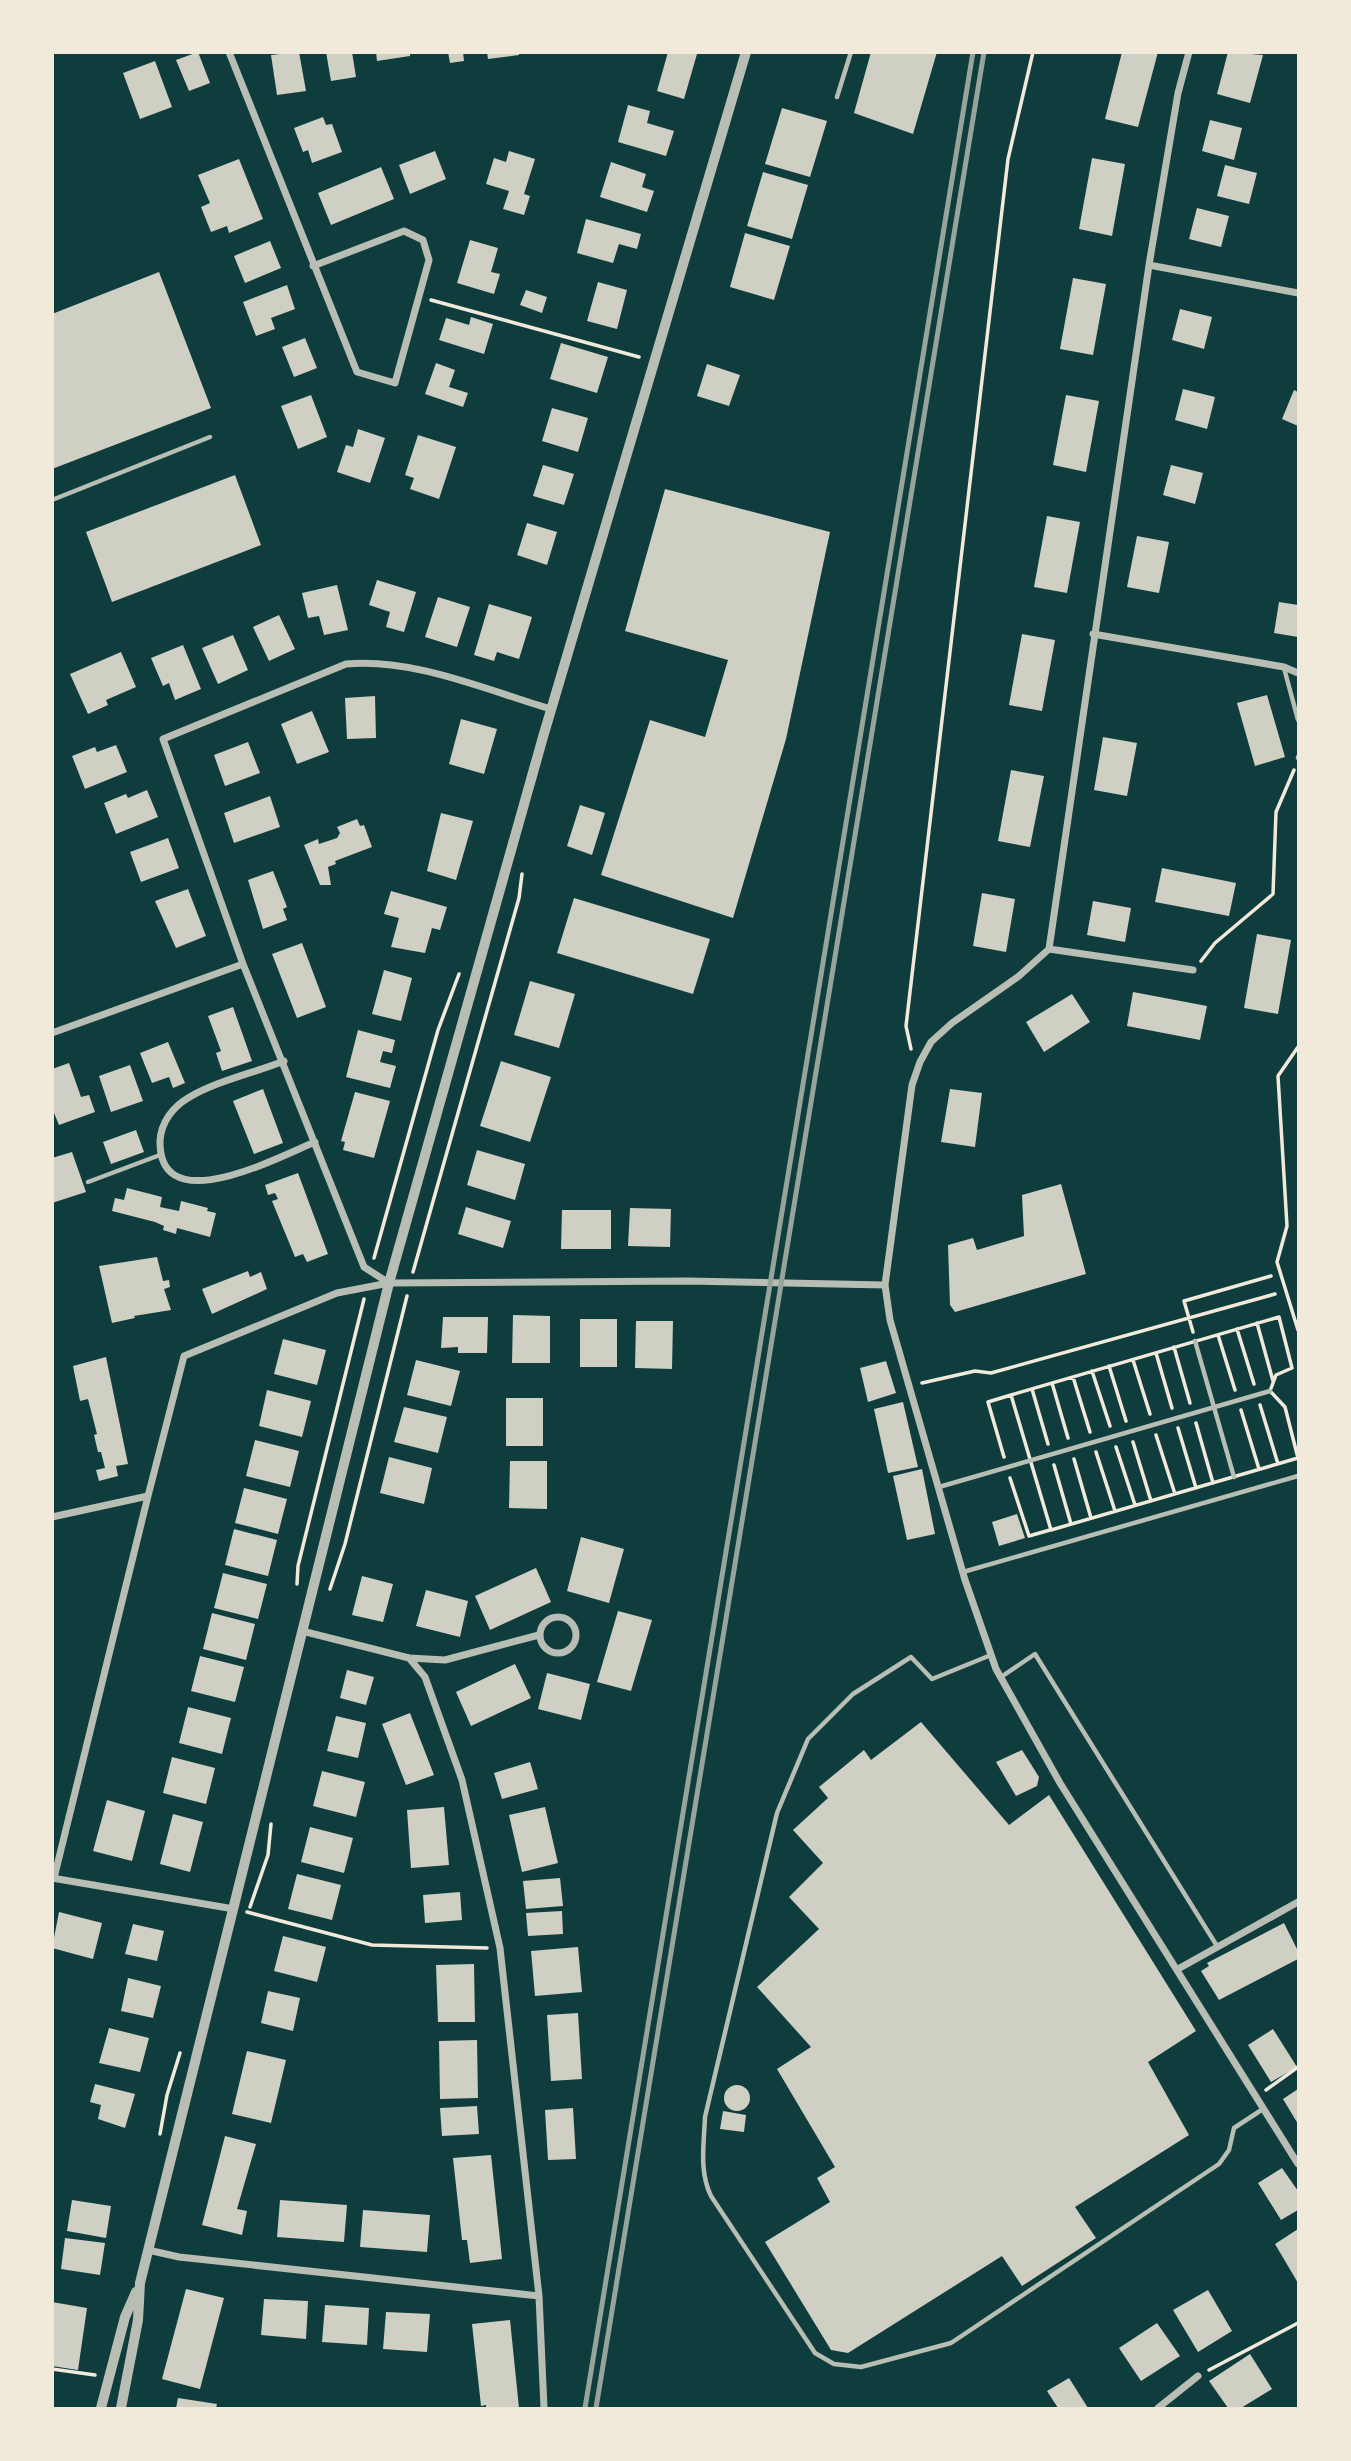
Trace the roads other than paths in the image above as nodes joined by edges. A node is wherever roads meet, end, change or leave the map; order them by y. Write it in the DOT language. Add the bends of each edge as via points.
graph roads {
  1 [pos="229,52"];
  2 [pos="746,52"];
  3 [pos="851,52"];
  4 [pos="1189,52"];
  5 [pos="837,97"];
  6 [pos="1149,265"];
  7 [pos="313,266"];
  8 [pos="1298,293"];
  9 [pos="210,437"];
  10 [pos="52,500"];
  11 [pos="1093,634"];
  12 [pos="1284,667"];
  13 [pos="1298,673"];
  14 [pos="551,709"];
  15 [pos="1298,720"];
  16 [pos="1049,949"];
  17 [pos="243,964"];
  18 [pos="1193,970"];
  19 [pos="52,1033"];
  20 [pos="284,1061"];
  21 [pos="316,1142"];
  22 [pos="160,1155"];
  23 [pos="88,1182"];
  24 [pos="389,1283"];
  25 [pos="885,1285"];
  26 [pos="1195,1341"];
  27 [pos="1270,1391"];
  28 [pos="1215,1407"];
  29 [pos="1298,1476"];
  30 [pos="1234,1477"];
  31 [pos="939,1487"];
  32 [pos="148,1496"];
  33 [pos="52,1517"];
  34 [pos="963,1572"];
  35 [pos="302,1631"];
  36 [pos="539,1634"];
  37 [pos="991,1655"];
  38 [pos="409,1658"];
  39 [pos="1000,1677"];
  40 [pos="53,1878"];
  41 [pos="1298,1902"];
  42 [pos="234,1909"];
  43 [pos="1217,1945"];
  44 [pos="1178,1969"];
  45 [pos="1264,2108"];
  46 [pos="1298,2164"];
  47 [pos="148,2250"];
  48 [pos="141,2283"];
  49 [pos="539,2296"];
  50 [pos="1198,2376"];
  51 [pos="101,2409"];
  52 [pos="121,2409"];
  53 [pos="544,2409"];
  54 [pos="1158,2409"];
  1 -- 7 [label="street"];
  2 -- 14 [label="street"];
  3 -- 5 [label="lane"];
  4 -- 6 [label="street"];
  6 -- 8 [label="street"];
  6 -- 11 [label="street"];
  7 -- 7 [label="street" via="357,372 395,383 429,260 423,240 404,231"];
  9 -- 10 [label="lane"];
  11 -- 12 [label="street"];
  11 -- 16 [label="street"];
  12 -- 13 [label="street"];
  12 -- 15 [label="lane"];
  14 -- 17 [label="street" via="377,661 346,664 163,739"];
  14 -- 24 [label="street"];
  16 -- 18 [label="street"];
  16 -- 25 [label="street" via="952,1023 931,1042 920,1062 912,1085"];
  17 -- 19 [label="street"];
  17 -- 20 [label="street"];
  20 -- 21 [label="street"];
  20 -- 22 [label="street" via="189,1097 169,1114 160,1136"];
  21 -- 22 [label="street" via="220,1181 192,1182 171,1172"];
  21 -- 24 [label="street" via="364,1267"];
  22 -- 23 [label="lane"];
  24 -- 25 [label="street"];
  24 -- 32 [label="street" via="337,1293 184,1356"];
  24 -- 35 [label="street"];
  25 -- 31 [label="street" via="890,1320"];
  26 -- 28 [label="lane"];
  27 -- 28 [label="lane"];
  28 -- 30 [label="lane"];
  28 -- 31 [label="lane"];
  29 -- 34 [label="lane"];
  31 -- 34 [label="street"];
  32 -- 33 [label="street"];
  32 -- 40 [label="street"];
  34 -- 37 [label="street"];
  35 -- 38 [label="street"];
  35 -- 42 [label="street"];
  36 -- 36 [label="street" via="544,1648 561,1655 573,1648 578,1633 571,1620 555,1616 544,1622"];
  36 -- 38 [label="street" via="445,1660"];
  37 -- 39 [label="street"];
  37 -- 45 [label="lane" via="932,1679 911,1657 853,1694 808,1740 777,1813 705,2117 705,2185 711,2196 815,2353 834,2364 861,2367 951,2343 1219,2164 1230,2150 1234,2128"];
  38 -- 49 [label="street" via="425,1677 462,1780 500,1948"];
  39 -- 43 [label="lane" via="1035,1654"];
  39 -- 44 [label="street" via="1060,1783"];
  40 -- 42 [label="street"];
  41 -- 43 [label="street"];
  42 -- 47 [label="street"];
  43 -- 44 [label="street"];
  44 -- 45 [label="street"];
  45 -- 46 [label="street"];
  47 -- 48 [label="street"];
  47 -- 49 [label="street"];
  48 -- 51 [label="street" via="125,2316"];
  48 -- 52 [label="street"];
  49 -- 53 [label="street"];
  50 -- 54 [label="street"];
}
